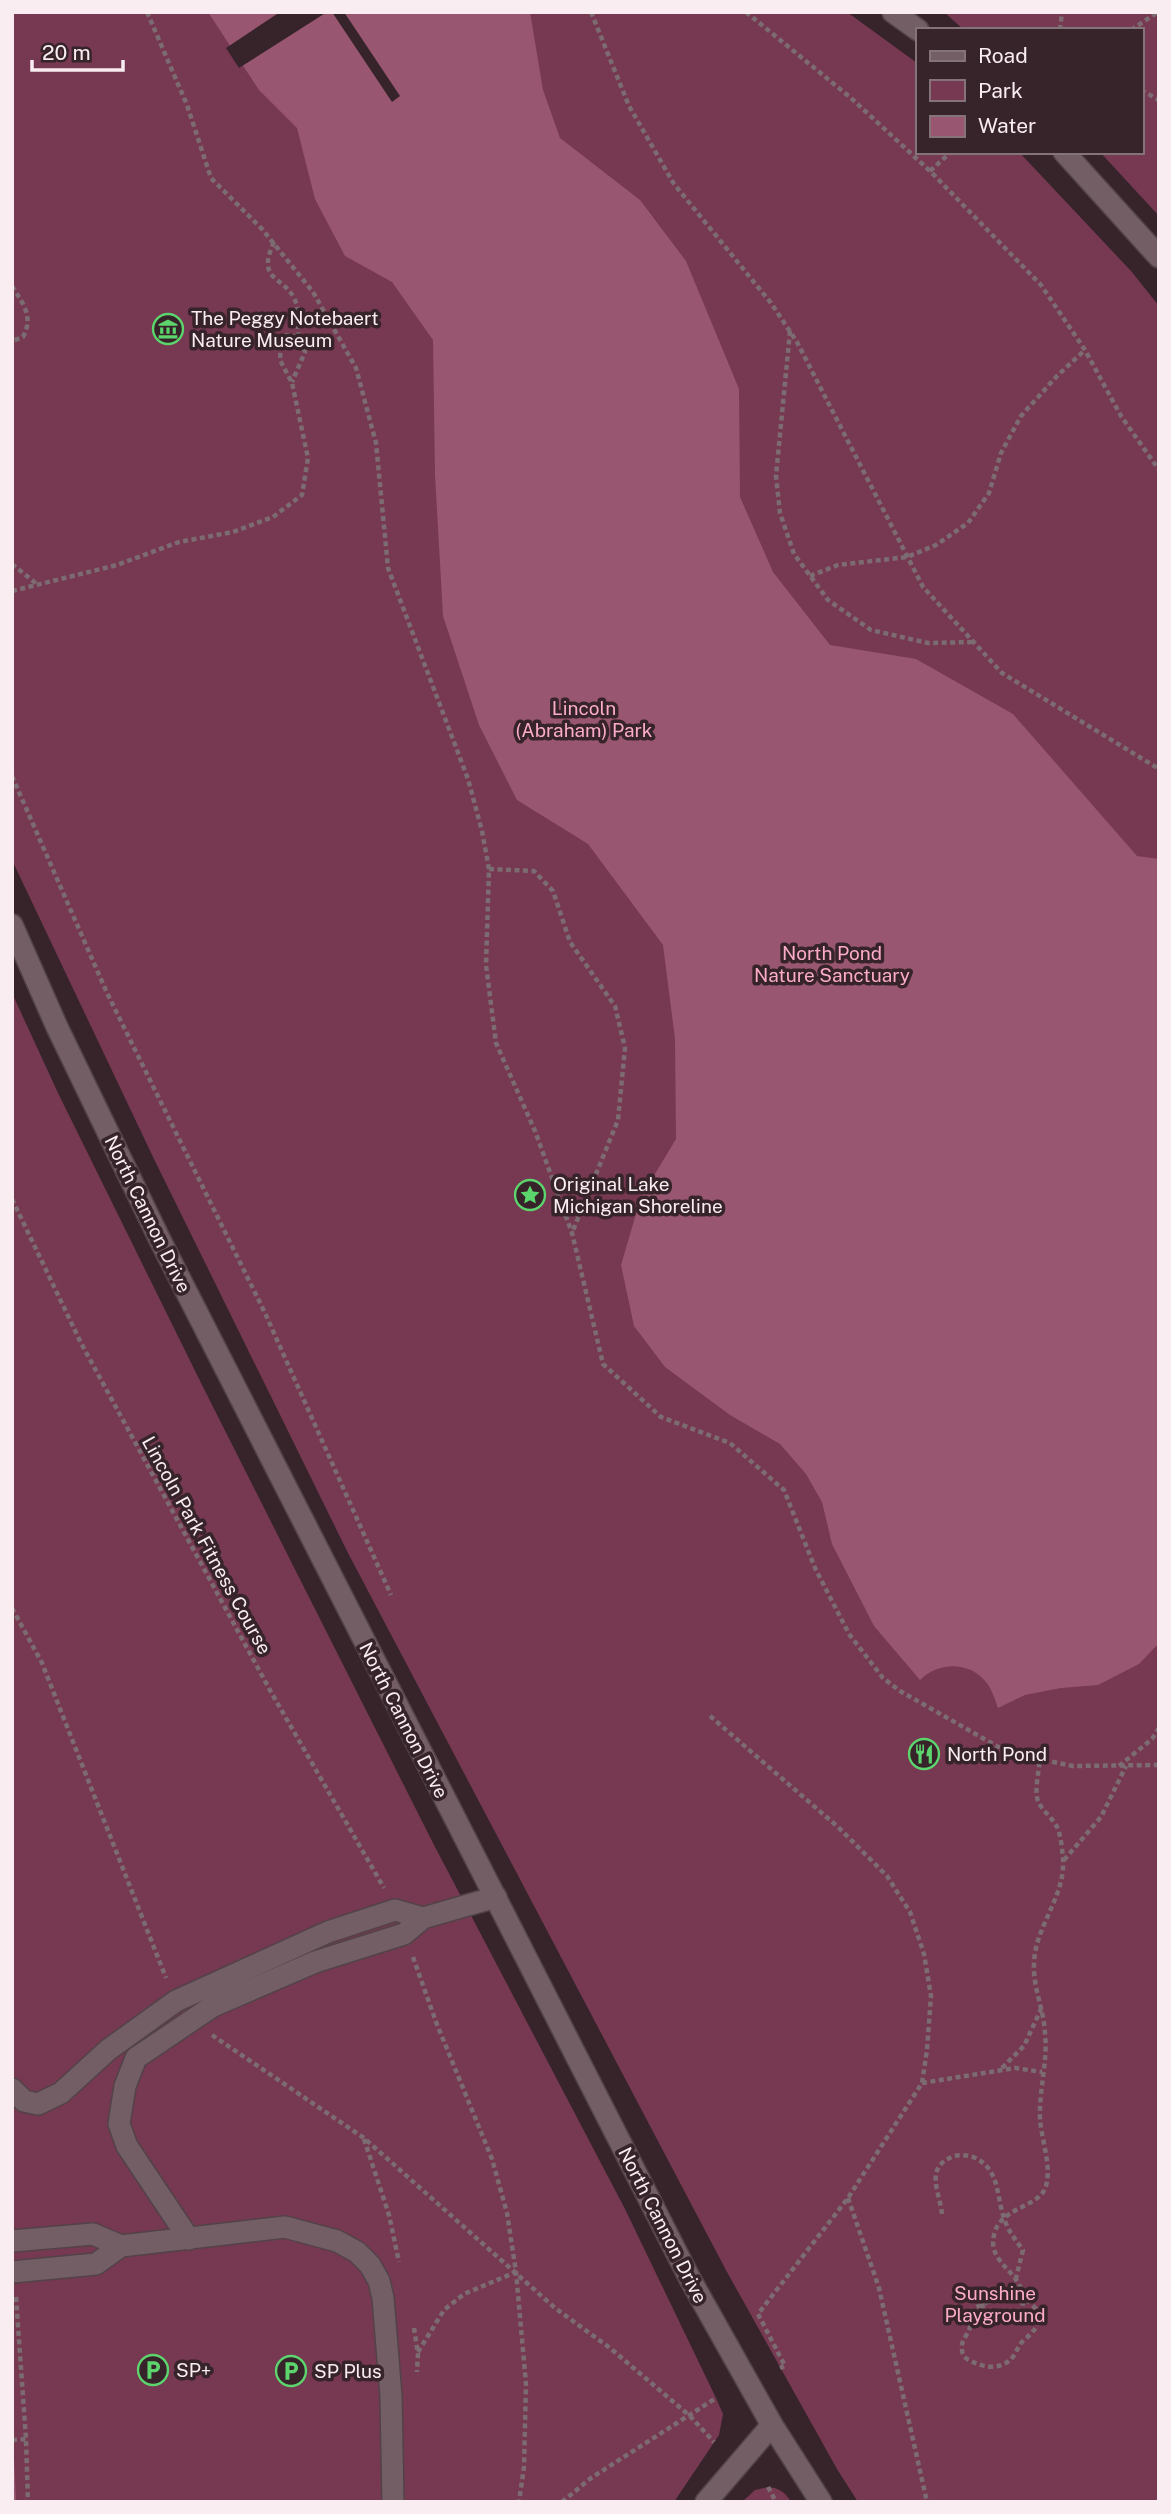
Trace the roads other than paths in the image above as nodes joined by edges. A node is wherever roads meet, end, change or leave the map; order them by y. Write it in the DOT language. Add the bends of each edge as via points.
graph roads {
  1 [pos="893,12"];
  2 [pos="916,29"];
  3 [pos="1066,154"];
  4 [pos="1159,257"];
  5 [pos="12,925"];
  6 [pos="496,1897"];
  7 [pos="423,1918"];
  8 [pos="122,2040"];
  9 [pos="136,2058"];
  10 [pos="12,2089"];
  11 [pos="189,2239"];
  12 [pos="12,2241"];
  13 [pos="121,2246"];
  14 [pos="14,2282"];
  15 [pos="772,2425"];
  16 [pos="393,2502"];
  17 [pos="706,2502"];
  18 [pos="821,2502"];
  1 -- 2 [label="street"];
  3 -- 4 [label="street"];
  5 -- 6 [label="street, North Cannon Drive" via="160,1240"];
  6 -- 7 [label="street"];
  6 -- 15 [label="street, North Cannon Drive" via="695,2290"];
  7 -- 8 [label="street" via="395,1910 328,1931 184,1997"];
  7 -- 9 [label="street" via="404,1934 314,1962 213,2006"];
  8 -- 9 [label="street"];
  8 -- 10 [label="street" via="61,2094 38,2104 24,2101"];
  9 -- 11 [label="street" via="125,2086 119,2124 127,2146"];
  11 -- 13 [label="street"];
  11 -- 16 [label="street" via="285,2227 337,2241 370,2265 383,2298 391,2384"];
  12 -- 13 [label="street" via="93,2234"];
  13 -- 14 [label="street" via="96,2264"];
  15 -- 17 [label="street"];
  15 -- 18 [label="street, North Cannon Drive"];
}
